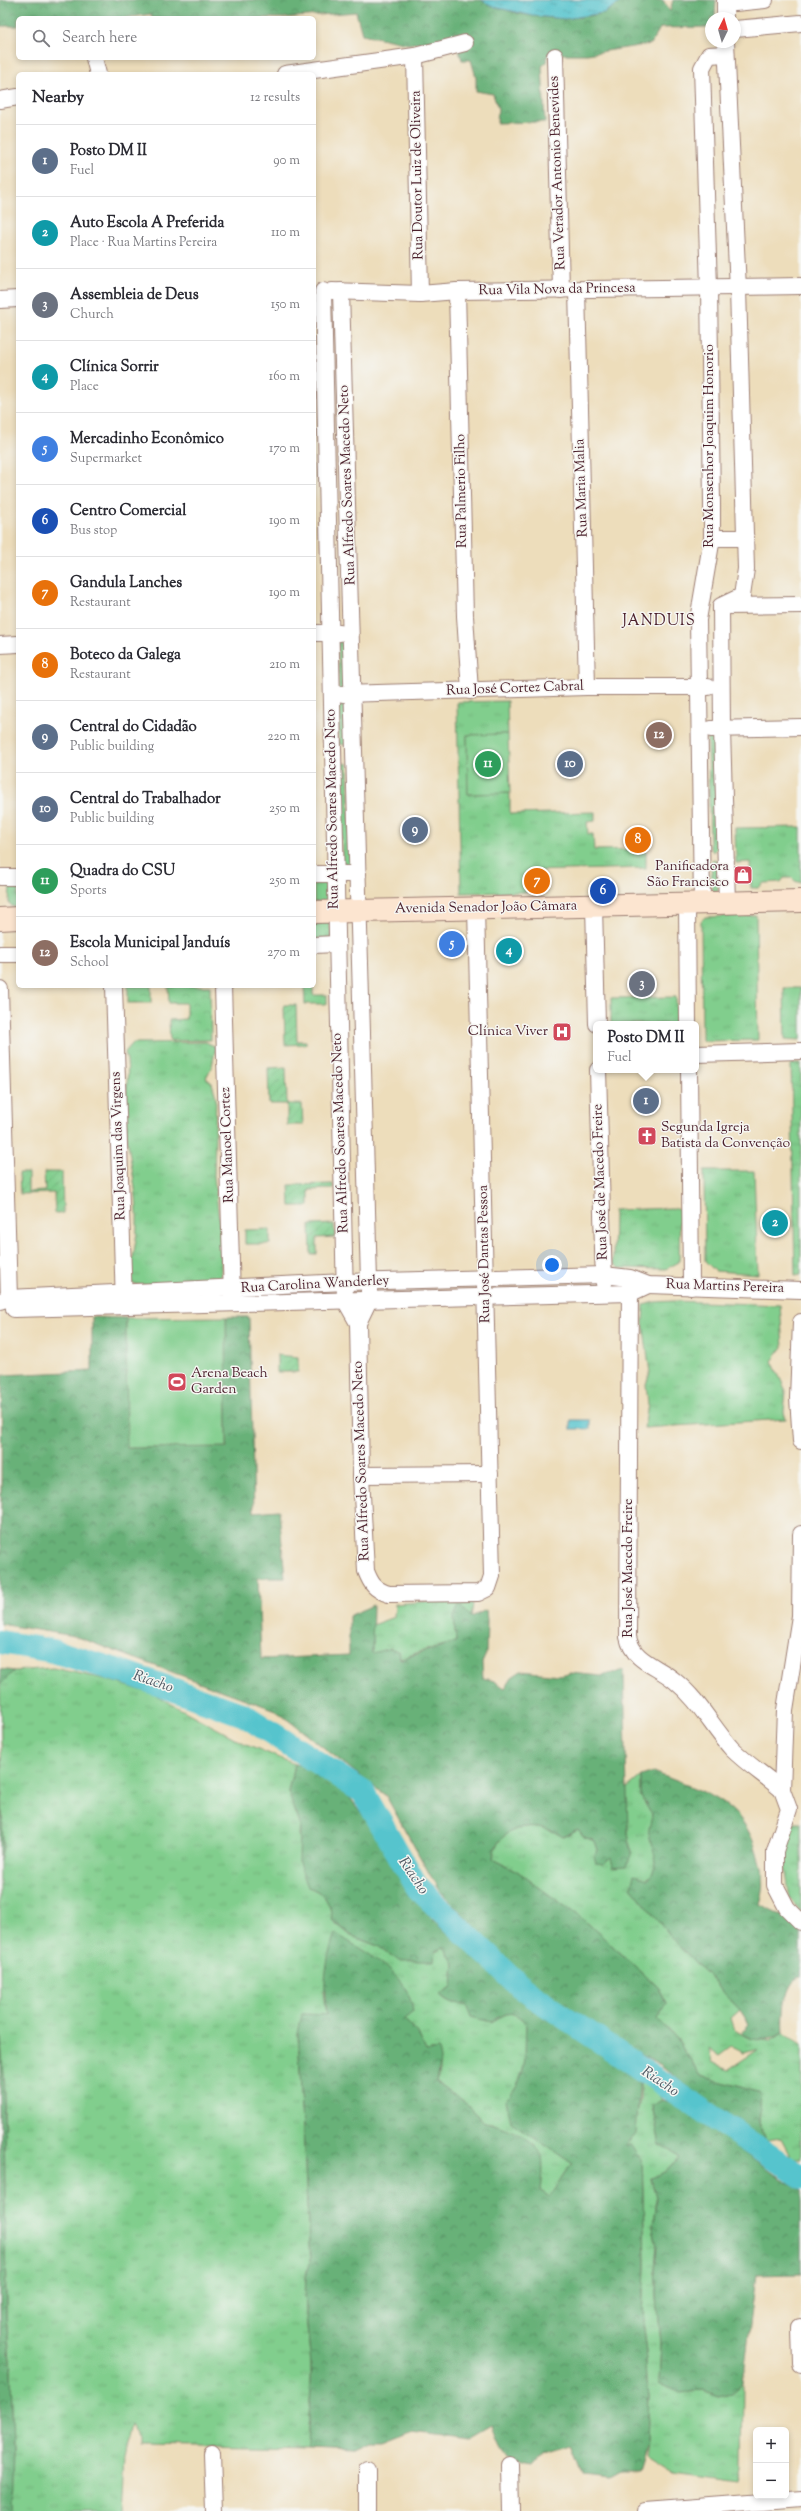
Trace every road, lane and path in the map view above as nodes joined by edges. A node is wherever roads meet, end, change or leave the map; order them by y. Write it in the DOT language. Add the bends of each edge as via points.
graph roads {
  1 [pos="765,0"];
  2 [pos="725,7"];
  3 [pos="801,23"];
  4 [pos="741,29"];
  5 [pos="464,43"];
  6 [pos="726,48"];
  7 [pos="415,56"];
  8 [pos="555,56"];
  9 [pos="94,60"];
  10 [pos="98,72"];
  11 [pos="299,72"];
  12 [pos="16,97"];
  13 [pos="0,100"];
  14 [pos="16,106"];
  15 [pos="0,108"];
  16 [pos="801,286"];
  17 [pos="709,288"];
  18 [pos="738,289"];
  19 [pos="569,290"];
  20 [pos="341,291"];
  21 [pos="318,292"];
  22 [pos="457,292"];
  23 [pos="420,294"];
  24 [pos="0,300"];
  25 [pos="16,300"];
  26 [pos="327,498"];
  27 [pos="349,498"];
  28 [pos="712,538"];
  29 [pos="746,538"];
  30 [pos="801,605"];
  31 [pos="721,606"];
  32 [pos="316,633"];
  33 [pos="330,633"];
  34 [pos="352,634"];
  35 [pos="16,644"];
  36 [pos="0,645"];
  37 [pos="587,687"];
  38 [pos="698,687"];
  39 [pos="721,688"];
  40 [pos="470,691"];
  41 [pos="331,694"];
  42 [pos="353,694"];
  43 [pos="801,727"];
  44 [pos="722,729"];
  45 [pos="699,730"];
  46 [pos="355,756"];
  47 [pos="332,757"];
  48 [pos="725,856"];
  49 [pos="701,857"];
  50 [pos="316,874"];
  51 [pos="334,874"];
  52 [pos="358,874"];
  53 [pos="0,877"];
  54 [pos="16,877"];
  55 [pos="801,901"];
  56 [pos="694,903"];
  57 [pos="727,903"];
  58 [pos="594,906"];
  59 [pos="476,908"];
  60 [pos="335,911"];
  61 [pos="358,911"];
  62 [pos="316,912"];
  63 [pos="16,918"];
  64 [pos="0,919"];
  65 [pos="336,944"];
  66 [pos="316,945"];
  67 [pos="0,954"];
  68 [pos="16,954"];
  69 [pos="337,964"];
  70 [pos="360,964"];
  71 [pos="114,988"];
  72 [pos="223,988"];
  73 [pos="0,989"];
  74 [pos="597,1021"];
  75 [pos="688,1021"];
  76 [pos="801,1051"];
  77 [pos="699,1054"];
  78 [pos="598,1073"];
  79 [pos="689,1073"];
  80 [pos="604,1275"];
  81 [pos="486,1279"];
  82 [pos="369,1281"];
  83 [pos="346,1282"];
  84 [pos="0,1285"];
  85 [pos="630,1285"];
  86 [pos="691,1287"];
  87 [pos="801,1290"];
  88 [pos="605,1294"];
  89 [pos="232,1296"];
  90 [pos="487,1297"];
  91 [pos="124,1300"];
  92 [pos="345,1300"];
  93 [pos="369,1300"];
  94 [pos="6,1304"];
  95 [pos="801,1322"];
  96 [pos="358,1323"];
  97 [pos="801,1441"];
  98 [pos="490,1474"];
  99 [pos="361,1475"];
  100 [pos="801,1534"];
  101 [pos="478,1592"];
  102 [pos="782,1790"];
  103 [pos="795,1811"];
  104 [pos="801,1922"];
  105 [pos="800,2327"];
  106 [pos="801,2364"];
  107 [pos="212,2453"];
  108 [pos="510,2465"];
  109 [pos="367,2469"];
  110 [pos="801,2499"];
  111 [pos="214,2511"];
  112 [pos="367,2511"];
  113 [pos="511,2511"];
  114 [pos="645,2511"];
  115 [pos="651,2511"];
  1 -- 2 [label="street"];
  3 -- 4 [label="street"];
  5 -- 7 [label="street"];
  6 -- 17 [label="street, Rua Monsenhor Joaquim Honorio" via="709,55 702,68"];
  6 -- 18 [label="street, Rua Monsenhor Joaquim Honorio"];
  7 -- 11 [label="street"];
  7 -- 23 [label="street, Rua Doutor Luiz de Oliveira"];
  8 -- 19 [label="street, Rua Verador Antonio Benevides"];
  9 -- 10 [label="street"];
  12 -- 13 [label="street"];
  14 -- 15 [label="street"];
  16 -- 18 [label="street, Rua Vila Nova da Princesa"];
  17 -- 18 [label="street, Rua Vila Nova da Princesa"];
  17 -- 19 [label="street, Rua Vila Nova da Princesa"];
  17 -- 28 [label="street, Rua Monsenhor Joaquim Honorio"];
  18 -- 29 [label="street, Rua Monsenhor Joaquim Honorio"];
  19 -- 22 [label="street, Rua Vila Nova da Princesa"];
  19 -- 37 [label="street, Rua Maria Malia"];
  20 -- 21 [label="street, Rua Vila Nova da Princesa"];
  20 -- 23 [label="street, Rua Vila Nova da Princesa"];
  20 -- 27 [label="street, Rua Alfredo Soares Macedo Neto"];
  21 -- 26 [label="street, Rua Alfredo Soares Macedo Neto"];
  22 -- 23 [label="street, Rua Vila Nova da Princesa"];
  22 -- 40 [label="street, Rua Palmerio Filho" via="465,616"];
  24 -- 25 [label="street"];
  26 -- 27 [label="street"];
  26 -- 33 [label="street, Rua Alfredo Soares Macedo Neto"];
  27 -- 34 [label="street, Rua Alfredo Soares Macedo Neto"];
  28 -- 29 [label="street"];
  28 -- 38 [label="street, Rua Monsenhor Joaquim Honorio" via="698,620"];
  29 -- 31 [label="street, Rua Monsenhor Joaquim Honorio" via="746,569 742,596"];
  30 -- 31 [label="street"];
  31 -- 39 [label="street"];
  32 -- 33 [label="street"];
  33 -- 34 [label="street"];
  33 -- 41 [label="street, Rua Alfredo Soares Macedo Neto"];
  34 -- 42 [label="street, Rua Alfredo Soares Macedo Neto"];
  35 -- 36 [label="street"];
  37 -- 38 [label="street, Rua José Cortez Cabral"];
  37 -- 40 [label="street, Rua José Cortez Cabral"];
  38 -- 39 [label="street, Rua José Cortez Cabral"];
  38 -- 45 [label="street, Rua Monsenhor Joaquim Honorio"];
  39 -- 44 [label="street"];
  40 -- 42 [label="street, Rua José Cortez Cabral"];
  41 -- 42 [label="street, Rua José Cortez Cabral"];
  41 -- 47 [label="street, Rua Alfredo Soares Macedo Neto"];
  42 -- 46 [label="street, Rua Alfredo Soares Macedo Neto"];
  43 -- 44 [label="street"];
  44 -- 45 [label="street"];
  44 -- 48 [label="street"];
  45 -- 49 [label="street, Rua Monsenhor Joaquim Honorio"];
  46 -- 47 [label="street"];
  46 -- 52 [label="street, Rua Alfredo Soares Macedo Neto"];
  47 -- 51 [label="street, Rua Alfredo Soares Macedo Neto"];
  48 -- 49 [label="street"];
  48 -- 57 [label="street"];
  49 -- 56 [label="street, Rua Monsenhor Joaquim Honorio"];
  50 -- 51 [label="street"];
  51 -- 52 [label="street"];
  51 -- 60 [label="street, Rua Alfredo Soares Macedo Neto"];
  52 -- 61 [label="street, Rua Alfredo Soares Macedo Neto"];
  53 -- 54 [label="street"];
  55 -- 57 [label="main road, Avenida Senador João Câmara"];
  56 -- 57 [label="main road, Avenida Senador João Câmara"];
  56 -- 58 [label="main road, Avenida Senador João Câmara"];
  56 -- 75 [label="street, Rua Monsenhor Joaquim Honorio"];
  58 -- 59 [label="main road, Avenida Senador João Câmara"];
  58 -- 74 [label="street"];
  59 -- 61 [label="main road, Avenida Senador João Câmara"];
  59 -- 81 [label="street, Rua José Dantas Pessoa"];
  60 -- 61 [label="main road, Avenida Senador João Câmara"];
  60 -- 62 [label="main road, Avenida Senador João Câmara"];
  60 -- 65 [label="street, Rua Alfredo Soares Macedo Neto"];
  61 -- 70 [label="street, Rua Alfredo Soares Macedo Neto"];
  63 -- 64 [label="main road"];
  65 -- 66 [label="street"];
  65 -- 69 [label="street, Rua Alfredo Soares Macedo Neto"];
  67 -- 68 [label="street"];
  69 -- 70 [label="street"];
  69 -- 83 [label="street, Rua Alfredo Soares Macedo Neto"];
  70 -- 82 [label="street, Rua Alfredo Soares Macedo Neto"];
  71 -- 91 [label="street, Rua Joaquim das Virgens"];
  72 -- 89 [label="street, Rua Manoel Cortez"];
  73 -- 94 [label="street"];
  76 -- 77 [label="street"];
  78 -- 80 [label="street, Rua José de Macedo Freire"];
  79 -- 86 [label="street"];
  80 -- 81 [label="street, Rua Carolina Wanderley"];
  80 -- 85 [label="street, Rua Carolina Wanderley"];
  80 -- 88 [label="street, Rua José de Macedo Freire"];
  81 -- 82 [label="street, Rua Carolina Wanderley"];
  81 -- 90 [label="street, Rua José Dantas Pessoa"];
  82 -- 83 [label="street, Rua Carolina Wanderley"];
  82 -- 93 [label="street, Rua Alfredo Soares Macedo Neto"];
  83 -- 89 [label="street, Rua Carolina Wanderley"];
  83 -- 92 [label="street, Rua Alfredo Soares Macedo Neto"];
  84 -- 94 [label="street"];
  85 -- 86 [label="street, Rua Martins Pereira"];
  85 -- 88 [label="street, Rua Carolina Wanderley"];
  85 -- 102 [label="street, Rua José Macedo Freire" via="630,1646 644,1661 675,1681 696,1702 732,1749"];
  86 -- 87 [label="street, Rua Martins Pereira"];
  88 -- 90 [label="street, Rua Carolina Wanderley"];
  89 -- 91 [label="street, Rua Carolina Wanderley"];
  89 -- 92 [label="street, Rua Carolina Wanderley"];
  90 -- 93 [label="street, Rua Carolina Wanderley"];
  90 -- 98 [label="street, Rua José Dantas Pessoa"];
  91 -- 94 [label="street, Rua Carolina Wanderley"];
  92 -- 93 [label="street, Rua Carolina Wanderley"];
  92 -- 96 [label="street, Rua Alfredo Soares Macedo Neto"];
  93 -- 96 [label="street, Rua Alfredo Soares Macedo Neto"];
  95 -- 97 [label="street" via="798,1398"];
  96 -- 99 [label="street, Rua Alfredo Soares Macedo Neto"];
  98 -- 99 [label="street"];
  98 -- 101 [label="street, Rua José Dantas Pessoa" via="492,1576 488,1588"];
  99 -- 101 [label="street, Rua Alfredo Soares Macedo Neto" via="364,1561 370,1583 378,1590 389,1594"];
  100 -- 102 [label="street" via="800,1616 785,1710"];
  102 -- 103 [label="street"];
  103 -- 104 [label="street" via="776,1851 775,1885 787,1908"];
  105 -- 106 [label="street"];
  107 -- 111 [label="street"];
  108 -- 113 [label="street"];
  109 -- 112 [label="street"];
  110 -- 115 [label="street"];
  114 -- 115 [label="street"];
}
